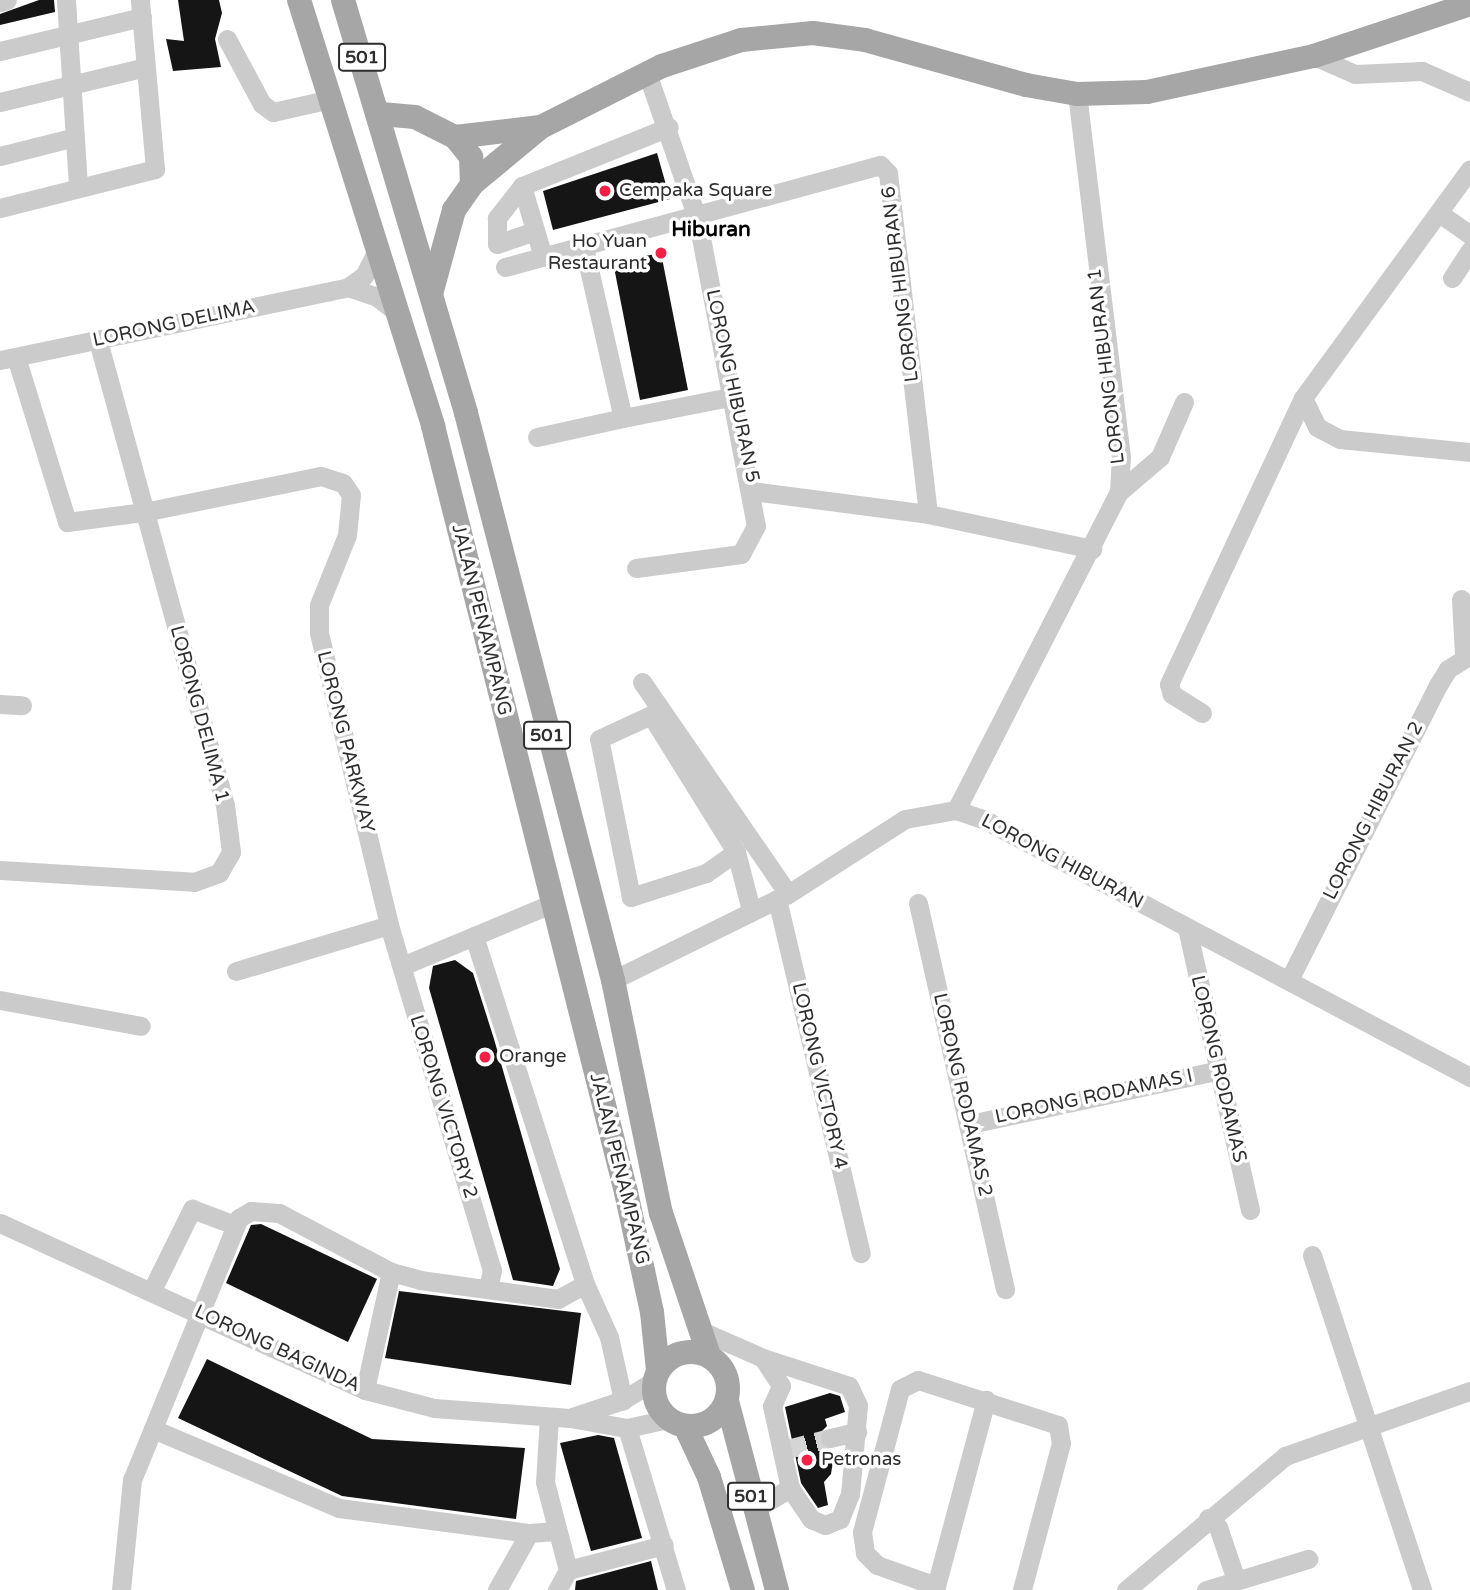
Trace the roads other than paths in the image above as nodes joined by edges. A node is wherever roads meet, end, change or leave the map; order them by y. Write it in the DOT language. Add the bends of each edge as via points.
graph roads {
  1 [pos="7,0"];
  2 [pos="66,0"];
  3 [pos="299,0"];
  4 [pos="343,0"];
  5 [pos="0,2"];
  6 [pos="1464,4"];
  7 [pos="141,8"];
  8 [pos="68,34"];
  9 [pos="227,38"];
  10 [pos="0,51"];
  11 [pos="1314,56"];
  12 [pos="146,67"];
  13 [pos="647,73"];
  14 [pos="71,86"];
  15 [pos="1470,92"];
  16 [pos="1077,94"];
  17 [pos="330,99"];
  18 [pos="0,102"];
  19 [pos="381,114"];
  20 [pos="667,121"];
  21 [pos="541,127"];
  22 [pos="75,137"];
  23 [pos="455,137"];
  24 [pos="345,147"];
  25 [pos="0,156"];
  26 [pos="1470,169"];
  27 [pos="472,184"];
  28 [pos="522,186"];
  29 [pos="78,188"];
  30 [pos="0,208"];
  31 [pos="1439,213"];
  32 [pos="697,218"];
  33 [pos="535,230"];
  34 [pos="1470,235"];
  35 [pos="379,247"];
  36 [pos="584,247"];
  37 [pos="1470,250"];
  38 [pos="543,257"];
  39 [pos="505,267"];
  40 [pos="1452,278"];
  41 [pos="348,287"];
  42 [pos="431,294"];
  43 [pos="402,316"];
  44 [pos="98,340"];
  45 [pos="8,359"];
  46 [pos="735,396"];
  47 [pos="1303,398"];
  48 [pos="1184,402"];
  49 [pos="623,418"];
  50 [pos="537,437"];
  51 [pos="1470,452"];
  52 [pos="752,491"];
  53 [pos="1119,492"];
  54 [pos="144,513"];
  55 [pos="928,514"];
  56 [pos="1092,550"];
  57 [pos="636,568"];
  58 [pos="1461,599"];
  59 [pos="1467,655"];
  60 [pos="642,681"];
  61 [pos="0,704"];
  62 [pos="22,705"];
  63 [pos="1202,713"];
  64 [pos="547,734"];
  65 [pos="518,762"];
  66 [pos="956,810"];
  67 [pos="736,852"];
  68 [pos="0,870"];
  69 [pos="782,897"];
  70 [pos="918,903"];
  71 [pos="551,904"];
  72 [pos="751,910"];
  73 [pos="389,925"];
  74 [pos="1187,928"];
  75 [pos="474,936"];
  76 [pos="402,966"];
  77 [pos="236,971"];
  78 [pos="1290,978"];
  79 [pos="613,980"];
  80 [pos="0,1000"];
  81 [pos="141,1026"];
  82 [pos="1219,1070"];
  83 [pos="1470,1077"];
  84 [pos="970,1124"];
  85 [pos="1250,1210"];
  86 [pos="0,1223"];
  87 [pos="235,1225"];
  88 [pos="861,1253"];
  89 [pos="1312,1255"];
  90 [pos="391,1272"];
  91 [pos="585,1284"];
  92 [pos="488,1289"];
  93 [pos="1005,1289"];
  94 [pos="151,1292"];
  95 [pos="202,1314"];
  96 [pos="707,1345"];
  97 [pos="763,1358"];
  98 [pos="656,1376"];
  99 [pos="365,1390"];
  100 [pos="1470,1391"];
  101 [pos="986,1399"];
  102 [pos="623,1400"];
  103 [pos="727,1401"];
  104 [pos="548,1417"];
  105 [pos="570,1418"];
  106 [pos="676,1422"];
  107 [pos="1368,1424"];
  108 [pos="627,1428"];
  109 [pos="153,1430"];
  110 [pos="857,1432"];
  111 [pos="830,1438"];
  112 [pos="790,1489"];
  113 [pos="755,1509"];
  114 [pos="1208,1518"];
  115 [pos="558,1531"];
  116 [pos="529,1532"];
  117 [pos="664,1545"];
  118 [pos="1308,1559"];
  119 [pos="568,1570"];
  120 [pos="1236,1580"];
  121 [pos="935,1588"];
  122 [pos="121,1590"];
  123 [pos="498,1590"];
  124 [pos="557,1590"];
  125 [pos="676,1590"];
  126 [pos="743,1590"];
  127 [pos="777,1590"];
  128 [pos="1022,1590"];
  129 [pos="1126,1590"];
  130 [pos="1206,1590"];
  131 [pos="1422,1590"];
  1 -- 5 [label="street"];
  2 -- 8 [label="street"];
  3 -- 17 [label="main road, JALAN PENAMPANG / 501"];
  4 -- 19 [label="main road, JALAN PENAMPANG / 501"];
  6 -- 11 [label="main road"];
  7 -- 8 [label="street"];
  7 -- 12 [label="street"];
  8 -- 10 [label="street"];
  8 -- 14 [label="street"];
  9 -- 17 [label="street" via="262,104 273,112"];
  11 -- 15 [label="street" via="1355,74 1422,71"];
  11 -- 16 [label="main road" via="1147,92"];
  12 -- 14 [label="street"];
  12 -- 29 [label="street" via="155,169"];
  13 -- 16 [label="main road" via="741,40 813,33 865,40"];
  13 -- 20 [label="street, LORONG HIBURAN 5"];
  13 -- 21 [label="main road"];
  14 -- 18 [label="street"];
  14 -- 22 [label="street"];
  16 -- 53 [label="street, LORONG HIBURAN 1" via="1121,457"];
  17 -- 24 [label="main road, JALAN PENAMPANG / 501"];
  19 -- 23 [label="main road" via="415,117"];
  19 -- 24 [label="main road" via="359,127"];
  19 -- 42 [label="main road, JALAN PENAMPANG / 501"];
  20 -- 28 [label="street"];
  20 -- 32 [label="street, LORONG HIBURAN 5"];
  21 -- 23 [label="main road"];
  21 -- 27 [label="main road"];
  22 -- 25 [label="street"];
  22 -- 29 [label="street"];
  23 -- 27 [label="main road" via="471,157"];
  24 -- 35 [label="main road, JALAN PENAMPANG / 501"];
  26 -- 31 [label="street"];
  27 -- 42 [label="main road" via="454,210"];
  28 -- 33 [label="street"];
  28 -- 33 [label="street" via="497,218 497,244"];
  29 -- 30 [label="street"];
  31 -- 34 [label="street"];
  31 -- 47 [label="street"];
  32 -- 36 [label="street"];
  32 -- 46 [label="street, LORONG HIBURAN 5"];
  32 -- 55 [label="street, LORONG HIBURAN 6" via="869,164 888,173"];
  33 -- 38 [label="street"];
  35 -- 41 [label="street" via="364,276"];
  35 -- 43 [label="main road, JALAN PENAMPANG / 501"];
  36 -- 38 [label="street"];
  36 -- 49 [label="street"];
  37 -- 40 [label="street"];
  38 -- 39 [label="street"];
  41 -- 43 [label="street" via="377,297"];
  41 -- 44 [label="street, LORONG DELIMA"];
  42 -- 64 [label="main road, JALAN PENAMPANG / 501"];
  43 -- 65 [label="main road, JALAN PENAMPANG / 501"];
  44 -- 45 [label="street, LORONG DELIMA"];
  44 -- 54 [label="street, LORONG DELIMA 1"];
  45 -- 54 [label="street" via="67,522"];
  46 -- 49 [label="street"];
  46 -- 52 [label="street, LORONG HIBURAN 5"];
  47 -- 51 [label="street" via="1317,427 1340,439"];
  47 -- 63 [label="street" via="1169,684 1172,694"];
  48 -- 53 [label="street" via="1160,457"];
  49 -- 50 [label="street"];
  52 -- 55 [label="street, LORONG HIBURAN 5"];
  52 -- 57 [label="street" via="756,526 741,554"];
  53 -- 56 [label="street, LORONG HIBURAN 1"];
  54 -- 68 [label="street, LORONG DELIMA 1" via="229,825 227,864 194,882 167,884"];
  54 -- 73 [label="street, LORONG PARKWAY" via="333,477 351,495 351,518 319,605 319,633"];
  55 -- 56 [label="street, LORONG HIBURAN 5"];
  56 -- 66 [label="street, LORONG HIBURAN 1"];
  58 -- 59 [label="street"];
  59 -- 78 [label="street, LORONG HIBURAN 2" via="1438,685"];
  60 -- 69 [label="street"];
  61 -- 62 [label="street"];
  64 -- 65 [label="main road" via="527,744"];
  64 -- 79 [label="main road, JALAN PENAMPANG / 501"];
  65 -- 71 [label="main road, JALAN PENAMPANG / 501"];
  66 -- 69 [label="street, LORONG HIBURAN" via="905,819"];
  66 -- 74 [label="street, LORONG HIBURAN" via="985,820"];
  67 -- 67 [label="street" via="651,715 599,739 631,897 706,873"];
  67 -- 72 [label="street"];
  69 -- 72 [label="street, LORONG HIBURAN"];
  69 -- 88 [label="street, LORONG VICTORY 4"];
  70 -- 84 [label="street, LORONG RODAMAS 2"];
  71 -- 75 [label="street"];
  71 -- 98 [label="main road, JALAN PENAMPANG / 501" via="632,1217"];
  72 -- 79 [label="street, LORONG HIBURAN"];
  73 -- 76 [label="street, LORONG VICTORY 2"];
  73 -- 77 [label="street"];
  74 -- 78 [label="street, LORONG HIBURAN"];
  74 -- 82 [label="street, LORONG RODAMAS"];
  75 -- 76 [label="street"];
  75 -- 91 [label="street"];
  76 -- 92 [label="street, LORONG VICTORY 2" via="492,1270"];
  78 -- 83 [label="street, LORONG HIBURAN"];
  79 -- 96 [label="main road, JALAN PENAMPANG / 501" via="661,1213"];
  80 -- 81 [label="street"];
  82 -- 84 [label="street, LORONG RODAMAS I"];
  82 -- 85 [label="street, LORONG RODAMAS"];
  84 -- 93 [label="street, LORONG RODAMAS 2"];
  86 -- 94 [label="street, LORONG BAGINDA"];
  87 -- 90 [label="street" via="251,1211 279,1213"];
  87 -- 94 [label="street" via="192,1209"];
  87 -- 95 [label="street"];
  89 -- 107 [label="street"];
  90 -- 92 [label="street"];
  90 -- 99 [label="street"];
  91 -- 92 [label="street" via="558,1299"];
  91 -- 102 [label="street" via="609,1337"];
  94 -- 95 [label="street, LORONG BAGINDA"];
  95 -- 99 [label="street, LORONG BAGINDA"];
  95 -- 109 [label="street"];
  96 -- 97 [label="street"];
  96 -- 98 [label="main road" via="680,1353"];
  96 -- 103 [label="main road" via="725,1376"];
  97 -- 110 [label="street" via="849,1386 858,1405"];
  97 -- 112 [label="street" via="781,1386 772,1406"];
  98 -- 102 [label="street, LORONG BAGINDA"];
  98 -- 106 [label="main road" via="656,1402"];
  99 -- 104 [label="street, LORONG BAGINDA" via="434,1408"];
  100 -- 107 [label="street"];
  101 -- 121 [label="street"];
  101 -- 121 [label="street" via="918,1380 900,1389 862,1532 865,1553 877,1565"];
  101 -- 128 [label="street" via="1058,1425 1061,1443"];
  102 -- 105 [label="street, LORONG BAGINDA"];
  103 -- 106 [label="main road" via="702,1425"];
  103 -- 113 [label="main road, 501"];
  104 -- 105 [label="street, LORONG BAGINDA"];
  104 -- 115 [label="street" via="545,1482"];
  105 -- 108 [label="street, LORONG BAGINDA"];
  106 -- 108 [label="street, LORONG BAGINDA"];
  106 -- 126 [label="main road, 501" via="709,1477"];
  107 -- 114 [label="street" via="1285,1456"];
  107 -- 131 [label="street"];
  108 -- 117 [label="street"];
  109 -- 116 [label="street" via="339,1508"];
  109 -- 122 [label="street" via="132,1480"];
  110 -- 111 [label="street"];
  110 -- 112 [label="street" via="850,1494 840,1519 825,1525 811,1519"];
  112 -- 113 [label="street"];
  113 -- 127 [label="main road, 501"];
  114 -- 120 [label="street" via="1218,1527"];
  114 -- 129 [label="street"];
  115 -- 116 [label="street"];
  115 -- 119 [label="street"];
  116 -- 123 [label="street"];
  117 -- 119 [label="street"];
  117 -- 125 [label="street"];
  118 -- 120 [label="street"];
  119 -- 124 [label="street"];
  120 -- 130 [label="street"];
}
